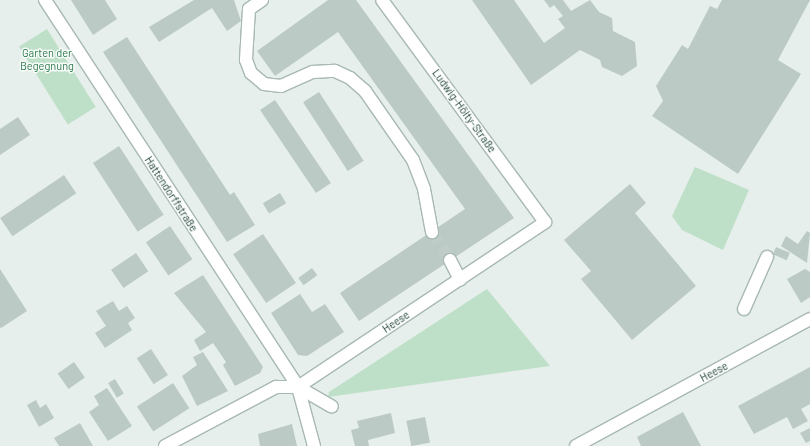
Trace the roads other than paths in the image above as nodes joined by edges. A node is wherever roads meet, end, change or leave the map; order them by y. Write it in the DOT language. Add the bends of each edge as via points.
graph roads {
  1 [pos="45,0"];
  2 [pos="261,0"];
  3 [pos="382,0"];
  4 [pos="545,222"];
  5 [pos="432,232"];
  6 [pos="767,257"];
  7 [pos="450,260"];
  8 [pos="460,280"];
  9 [pos="744,309"];
  10 [pos="810,319"];
  11 [pos="298,387"];
  12 [pos="332,407"];
  13 [pos="165,446"];
  14 [pos="314,446"];
  15 [pos="576,446"];
  1 -- 11 [label="street, Hattendorffstraße"];
  2 -- 5 [label="street" via="249,9 246,60 251,73 264,84 281,86 314,72 336,71 350,78 365,91 413,160 424,189"];
  3 -- 4 [label="street, Ludwig-Hölty-Straße"];
  4 -- 8 [label="street, Heese"];
  6 -- 9 [label="street"];
  7 -- 8 [label="street"];
  8 -- 11 [label="street, Heese"];
  10 -- 15 [label="street, Heese"];
  11 -- 12 [label="street"];
  11 -- 13 [label="street" via="276,387"];
  11 -- 14 [label="street"];
}
